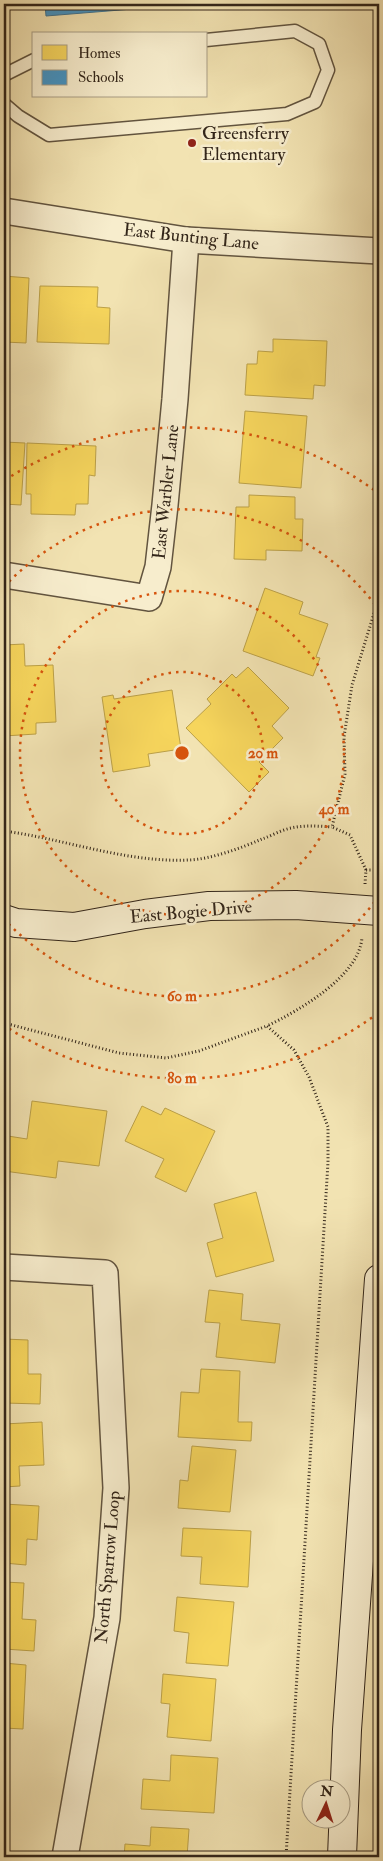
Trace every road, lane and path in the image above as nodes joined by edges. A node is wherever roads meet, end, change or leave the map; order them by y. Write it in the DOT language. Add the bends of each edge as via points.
graph roads {
  1 [pos="208,40"];
  2 [pos="32,61"];
  3 [pos="4,75"];
  4 [pos="4,104"];
  5 [pos="4,211"];
  6 [pos="186,240"];
  7 [pos="379,251"];
  8 [pos="4,575"];
  9 [pos="379,597"];
  10 [pos="332,827"];
  11 [pos="4,831"];
  12 [pos="366,870"];
  13 [pos="379,911"];
  14 [pos="4,919"];
  15 [pos="362,948"];
  16 [pos="4,1023"];
  17 [pos="267,1026"];
  18 [pos="4,1266"];
  19 [pos="379,1279"];
  20 [pos="65,1857"];
  21 [pos="286,1857"];
  22 [pos="342,1857"];
  1 -- 4 [label="lane" via="295,31 320,44 328,70 315,102 287,114 49,135"];
  2 -- 3 [label="lane"];
  5 -- 6 [label="street, East Bunting Lane"];
  6 -- 7 [label="street, East Bunting Lane"];
  6 -- 8 [label="street, East Warbler Lane" via="166,496 158,567 149,598"];
  9 -- 10 [label="path" via="352,686 344,737 345,774"];
  10 -- 11 [label="path" via="308,825 290,828 235,850 190,860 136,857"];
  10 -- 12 [label="path" via="350,835"];
  13 -- 14 [label="main road, East Bogie Drive" via="296,905 209,906 74,927"];
  15 -- 17 [label="path" via="325,992 296,1012"];
  16 -- 17 [label="path" via="119,1053 166,1058 199,1051"];
  17 -- 21 [label="path" via="294,1050 310,1077 328,1127"];
  18 -- 20 [label="street, North Sparrow Loop" via="105,1273 116,1488 107,1618"];
  19 -- 22 [label="main road" via="347,1730"];
}
